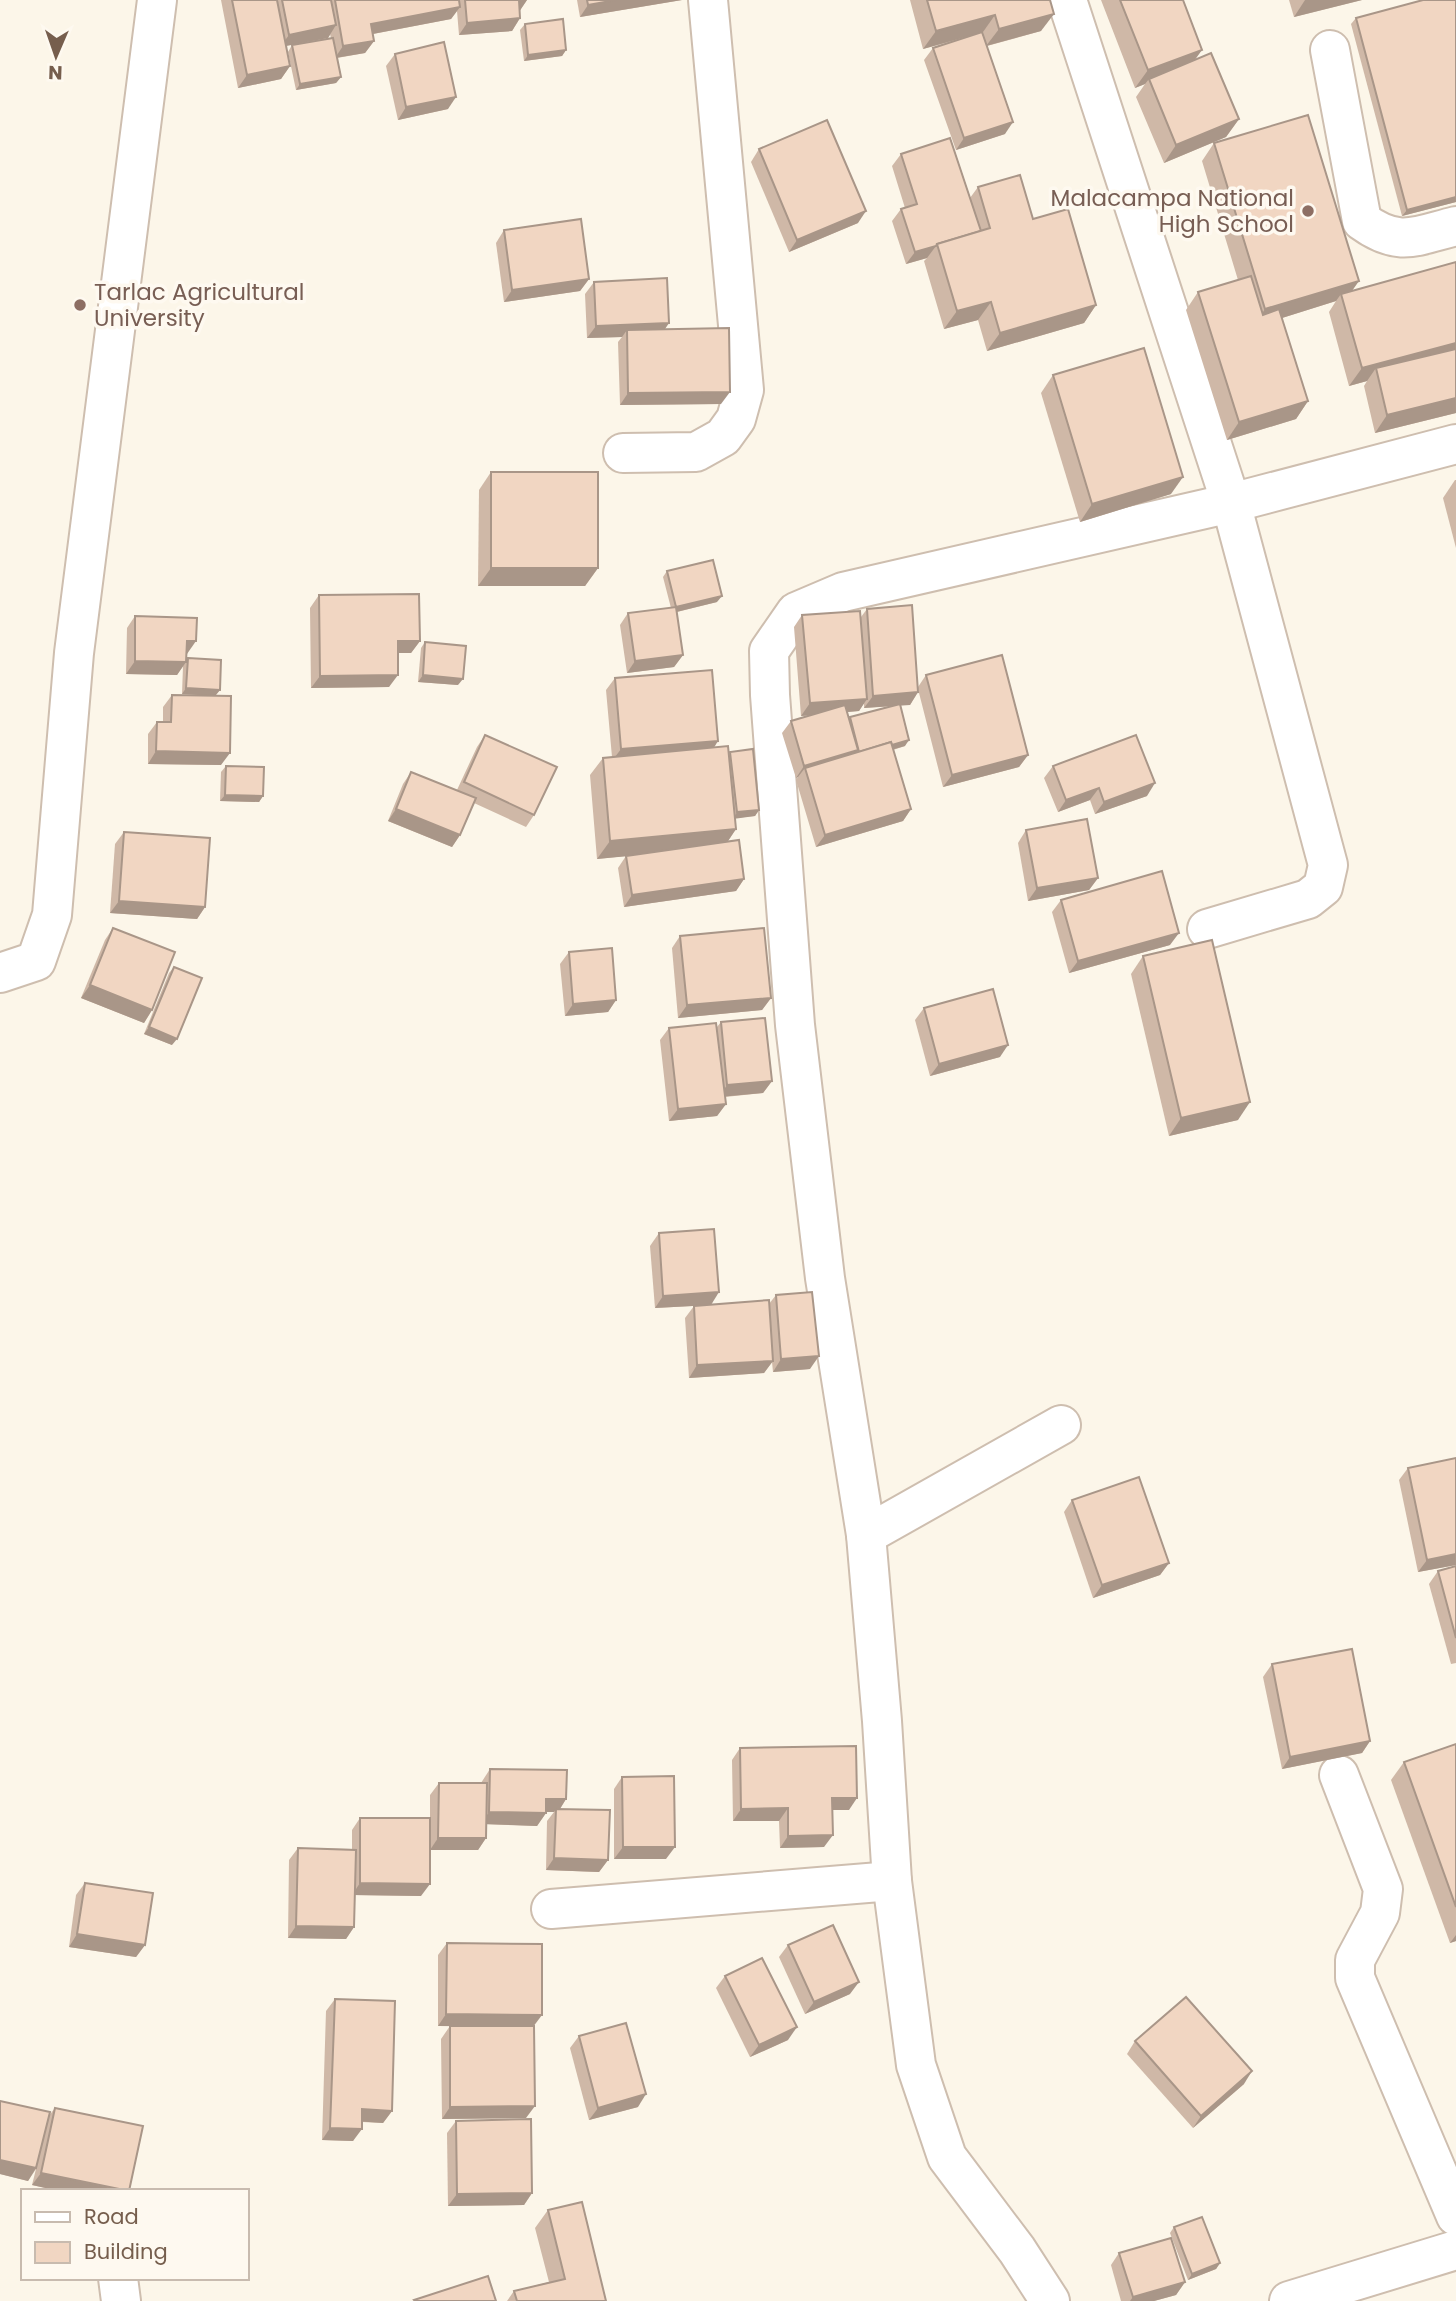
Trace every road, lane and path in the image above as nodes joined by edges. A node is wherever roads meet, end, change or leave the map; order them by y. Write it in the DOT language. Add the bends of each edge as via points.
graph roads {
  1 [pos="157,0"];
  2 [pos="708,0"];
  3 [pos="1067,0"];
  4 [pos="1330,50"];
  5 [pos="1456,226"];
  6 [pos="1456,444"];
  7 [pos="623,453"];
  8 [pos="1231,503"];
  9 [pos="1207,929"];
  10 [pos="0,972"];
  11 [pos="1061,1425"];
  12 [pos="866,1535"];
  13 [pos="1339,1774"];
  14 [pos="892,1881"];
  15 [pos="551,1909"];
  16 [pos="1456,2216"];
  17 [pos="1456,2250"];
  18 [pos="118,2280"];
  19 [pos="1391,2286"];
  20 [pos="121,2301"];
  21 [pos="1051,2301"];
  22 [pos="1289,2301"];
  1 -- 10 [label="street" via="75,653 52,915 36,961"];
  2 -- 7 [label="street" via="744,390 736,419 723,438 696,452"];
  3 -- 8 [label="street"];
  4 -- 5 [label="street" via="1362,221 1379,234 1400,240"];
  6 -- 8 [label="street"];
  8 -- 9 [label="street" via="1328,865 1323,887 1308,899"];
  8 -- 12 [label="street" via="843,592 796,612 769,651 795,1025 825,1278"];
  11 -- 12 [label="street"];
  12 -- 14 [label="street"];
  13 -- 16 [label="street" via="1383,1889 1380,1913 1355,1961 1355,1978"];
  14 -- 15 [label="street"];
  14 -- 21 [label="street" via="916,2065 947,2157"];
  17 -- 19 [label="street"];
  18 -- 20 [label="street"];
  19 -- 22 [label="street"];
}
